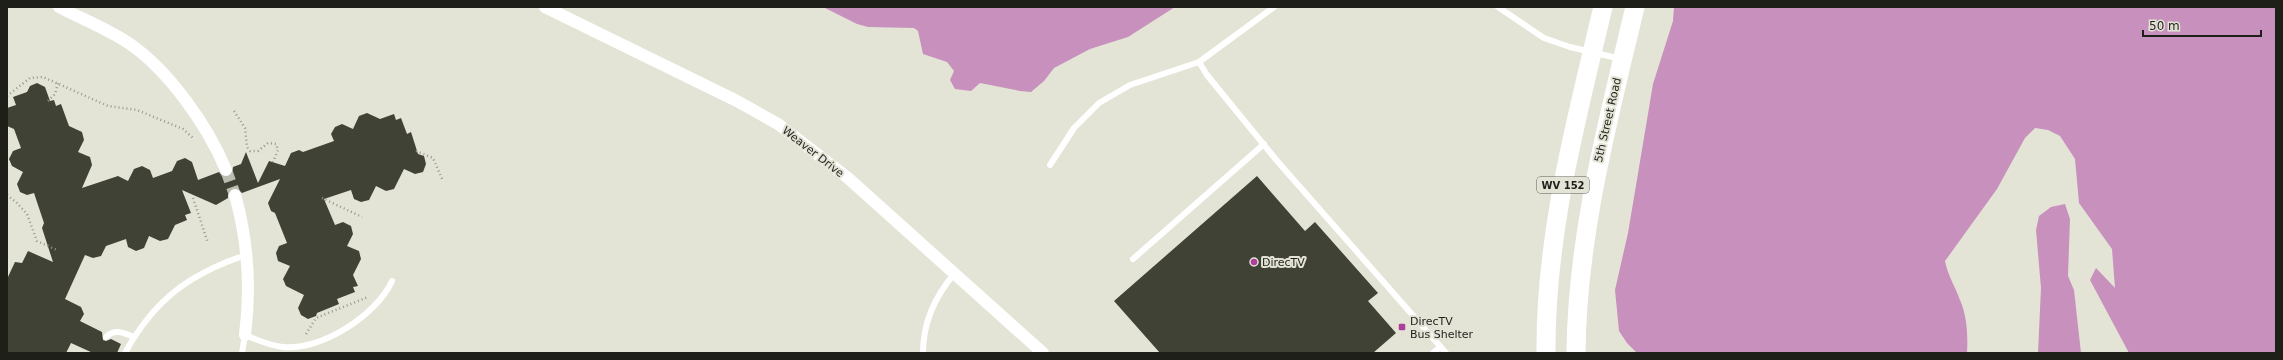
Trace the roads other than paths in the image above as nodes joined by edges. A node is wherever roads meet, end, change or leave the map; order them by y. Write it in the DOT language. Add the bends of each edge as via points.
graph roads {
  1 [pos="59,7"];
  2 [pos="545,7"];
  3 [pos="1274,7"];
  4 [pos="1498,7"];
  5 [pos="1604,7"];
  6 [pos="1635,7"];
  7 [pos="1592,52"];
  8 [pos="1622,59"];
  9 [pos="1199,62"];
  10 [pos="1264,144"];
  11 [pos="1050,165"];
  12 [pos="226,170"];
  13 [pos="235,196"];
  14 [pos="246,255"];
  15 [pos="1132,259"];
  16 [pos="955,273"];
  17 [pos="392,281"];
  18 [pos="245,335"];
  19 [pos="106,337"];
  20 [pos="134,338"];
  21 [pos="1440,347"];
  22 [pos="125,353"];
  23 [pos="242,353"];
  24 [pos="924,353"];
  25 [pos="1043,353"];
  26 [pos="1433,353"];
  27 [pos="1446,353"];
  28 [pos="1546,353"];
  29 [pos="1576,353"];
  1 -- 12 [label="street" via="118,37 147,58 197,117"];
  2 -- 16 [label="street, Weaver Drive" via="737,100 778,124 848,178"];
  3 -- 9 [label="lane"];
  4 -- 7 [label="lane" via="1544,38"];
  5 -- 7 [label="main road, WV 152"];
  6 -- 8 [label="main road, 5th Street Road / WV 152"];
  7 -- 8 [label="lane"];
  7 -- 28 [label="main road, WV 152" via="1556,224 1549,281"];
  8 -- 29 [label="main road, 5th Street Road / WV 152" via="1598,163 1584,239"];
  9 -- 10 [label="lane"];
  9 -- 11 [label="lane" via="1130,86 1099,103 1074,128"];
  10 -- 15 [label="lane"];
  10 -- 21 [label="lane"];
  13 -- 14 [label="street" via="244,232"];
  14 -- 18 [label="street" via="248,311"];
  14 -- 20 [label="lane" via="212,268 180,287 150,314"];
  16 -- 24 [label="lane" via="932,306 927,323"];
  16 -- 25 [label="street, Weaver Drive"];
  17 -- 18 [label="lane" via="377,305 366,316 336,334 318,341 285,348"];
  18 -- 23 [label="lane"];
  19 -- 20 [label="lane" via="110,333 118,332"];
  20 -- 22 [label="lane"];
  21 -- 26 [label="lane"];
  21 -- 27 [label="lane"];
}
